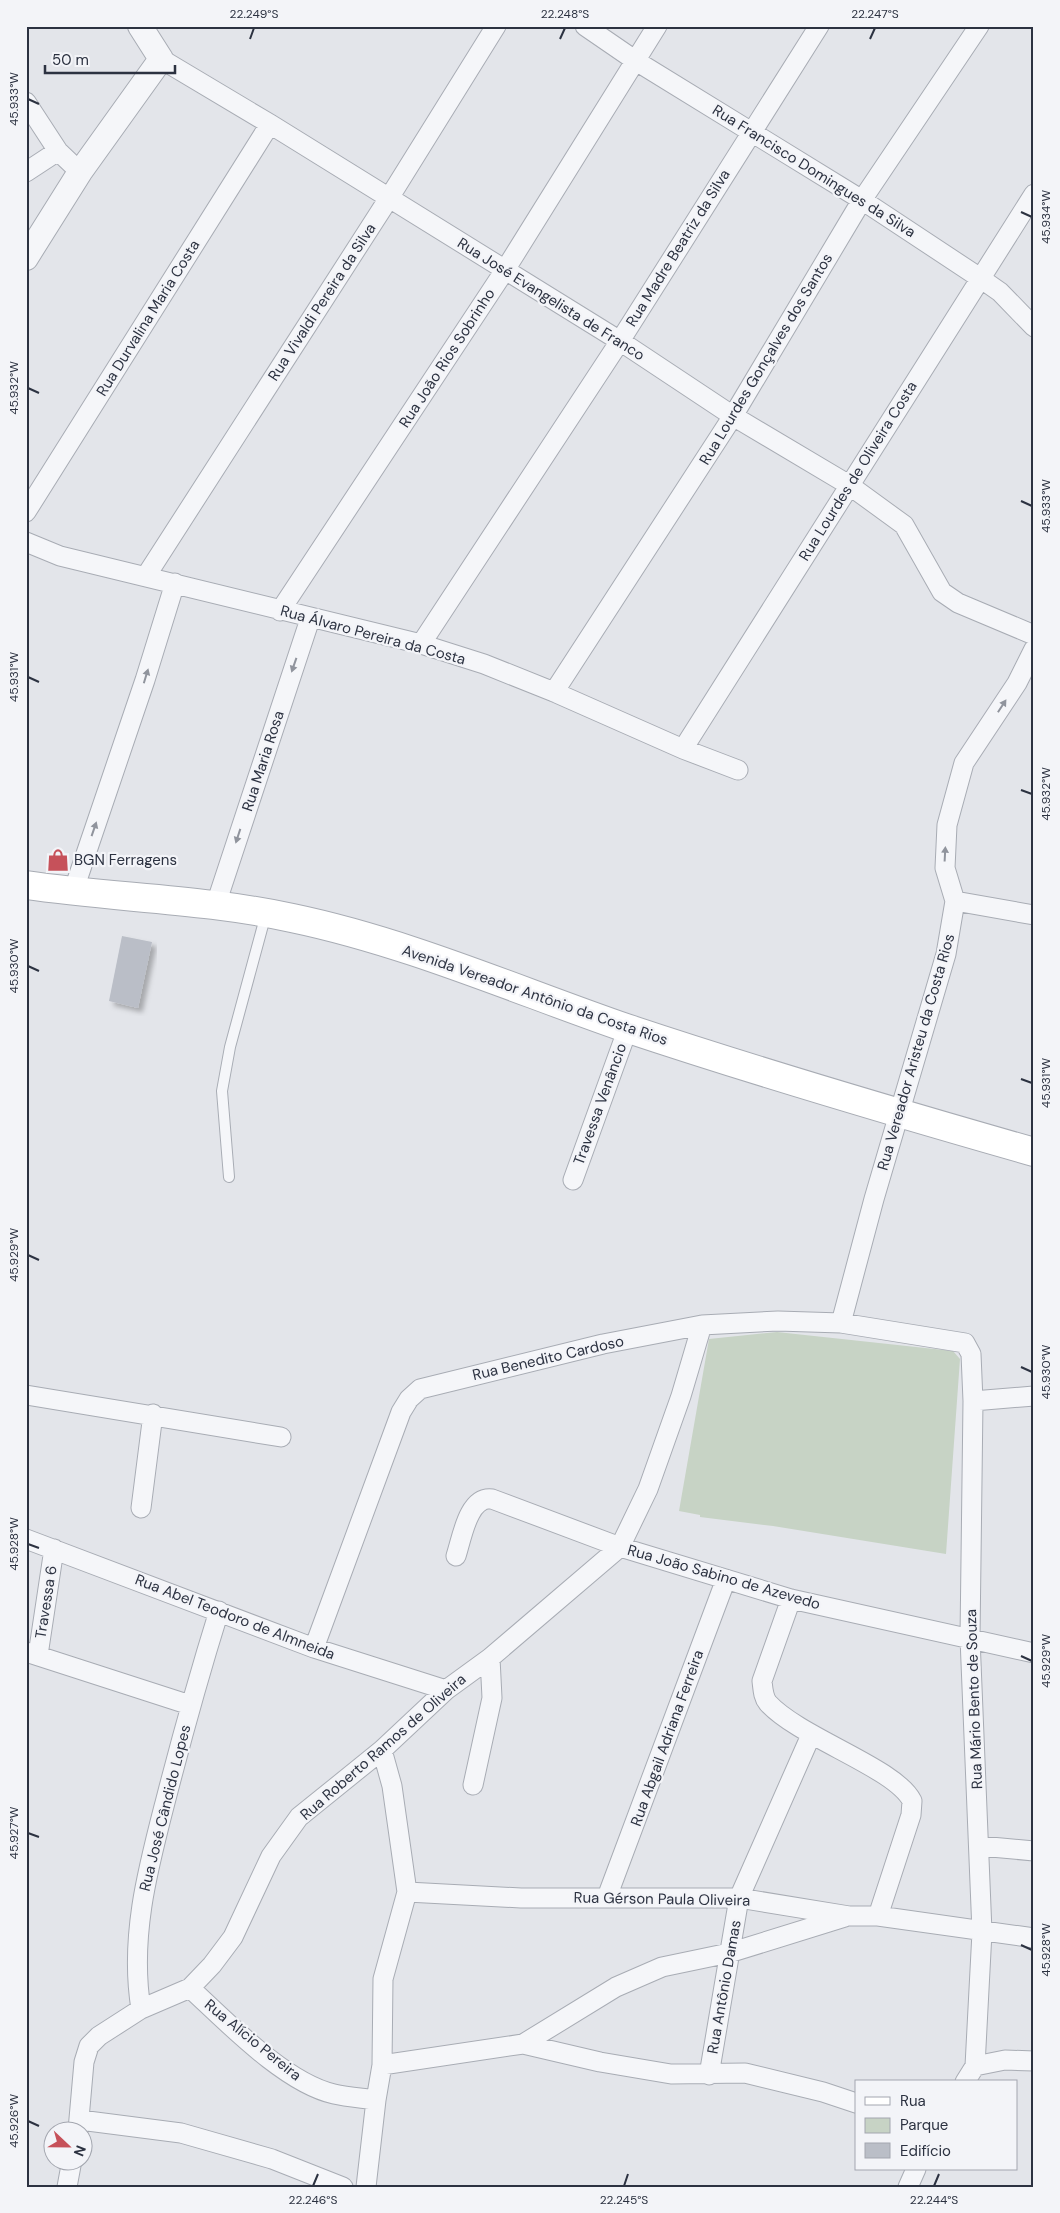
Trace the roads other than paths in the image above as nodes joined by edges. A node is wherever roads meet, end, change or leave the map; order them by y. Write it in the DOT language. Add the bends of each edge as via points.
graph roads {
  1 [pos="140,26"];
  2 [pos="496,26"];
  3 [pos="585,26"];
  4 [pos="657,26"];
  5 [pos="819,26"];
  6 [pos="979,26"];
  7 [pos="161,59"];
  8 [pos="636,61"];
  9 [pos="26,102"];
  10 [pos="270,124"];
  11 [pos="752,131"];
  12 [pos="58,151"];
  13 [pos="26,172"];
  14 [pos="80,172"];
  15 [pos="1034,194"];
  16 [pos="389,198"];
  17 [pos="862,200"];
  18 [pos="26,258"];
  19 [pos="505,270"];
  20 [pos="980,278"];
  21 [pos="1034,327"];
  22 [pos="620,341"];
  23 [pos="733,416"];
  24 [pos="848,485"];
  25 [pos="26,512"];
  26 [pos="26,542"];
  27 [pos="146,576"];
  28 [pos="175,583"];
  29 [pos="280,611"];
  30 [pos="310,619"];
  31 [pos="1034,635"];
  32 [pos="421,644"];
  33 [pos="1034,649"];
  34 [pos="554,692"];
  35 [pos="683,749"];
  36 [pos="738,770"];
  37 [pos="26,885"];
  38 [pos="73,892"];
  39 [pos="955,901"];
  40 [pos="216,904"];
  41 [pos="266,913"];
  42 [pos="1034,914"];
  43 [pos="628,1028"];
  44 [pos="899,1114"];
  45 [pos="1034,1152"];
  46 [pos="229,1177"];
  47 [pos="573,1180"];
  48 [pos="841,1323"];
  49 [pos="702,1325"];
  50 [pos="957,1340"];
  51 [pos="26,1395"];
  52 [pos="1034,1396"];
  53 [pos="973,1401"];
  54 [pos="153,1414"];
  55 [pos="281,1437"];
  56 [pos="141,1508"];
  57 [pos="26,1539"];
  58 [pos="620,1547"];
  59 [pos="54,1549"];
  60 [pos="456,1556"];
  61 [pos="726,1579"];
  62 [pos="791,1598"];
  63 [pos="219,1611"];
  64 [pos="970,1638"];
  65 [pos="314,1648"];
  66 [pos="32,1653"];
  67 [pos="1034,1653"];
  68 [pos="490,1658"];
  69 [pos="446,1690"];
  70 [pos="190,1705"];
  71 [pos="811,1735"];
  72 [pos="382,1750"];
  73 [pos="473,1785"];
  74 [pos="980,1846"];
  75 [pos="1034,1851"];
  76 [pos="407,1892"];
  77 [pos="608,1897"];
  78 [pos="739,1898"];
  79 [pos="849,1916"];
  80 [pos="878,1916"];
  81 [pos="982,1932"];
  82 [pos="1034,1938"];
  83 [pos="729,1953"];
  84 [pos="190,1988"];
  85 [pos="141,2008"];
  86 [pos="523,2044"];
  87 [pos="1034,2061"];
  88 [pos="382,2065"];
  89 [pos="976,2066"];
  90 [pos="709,2075"];
  91 [pos="966,2080"];
  92 [pos="376,2100"];
  93 [pos="855,2103"];
  94 [pos="79,2120"];
  95 [pos="92,2126"];
  96 [pos="70,2170"];
  97 [pos="916,2170"];
  98 [pos="67,2187"];
  99 [pos="343,2187"];
  100 [pos="366,2187"];
  101 [pos="908,2187"];
  1 -- 7 [label="street, Rua José Evangelista de Franco"];
  2 -- 16 [label="street, Rua Vivaldi Pereira da Silva"];
  3 -- 8 [label="street, Rua Francisco Domingues da Silva"];
  4 -- 8 [label="street, Rua João Rios Sobrinho"];
  5 -- 11 [label="street, Rua Madre Beatriz da Silva"];
  6 -- 17 [label="street, Rua Lourdes Gonçalves dos Santos"];
  7 -- 10 [label="street, Rua José Evangelista de Franco"];
  7 -- 14 [label="street"];
  8 -- 11 [label="street, Rua Francisco Domingues da Silva"];
  8 -- 19 [label="street, Rua João Rios Sobrinho"];
  9 -- 12 [label="street"];
  10 -- 16 [label="street, Rua José Evangelista de Franco"];
  10 -- 25 [label="street, Rua Durvalina Maria Costa"];
  11 -- 17 [label="street, Rua Francisco Domingues da Silva"];
  11 -- 22 [label="street, Rua Madre Beatriz da Silva"];
  12 -- 13 [label="street"];
  12 -- 14 [label="street"];
  14 -- 18 [label="street"];
  15 -- 20 [label="street, Rua Lourdes de Oliveira Costa"];
  16 -- 19 [label="street, Rua José Evangelista de Franco"];
  16 -- 27 [label="street, Rua Vivaldi Pereira da Silva"];
  17 -- 20 [label="street, Rua Francisco Domingues da Silva"];
  17 -- 23 [label="street, Rua Lourdes Gonçalves dos Santos"];
  19 -- 22 [label="street, Rua José Evangelista de Franco"];
  19 -- 29 [label="street, Rua João Rios Sobrinho"];
  20 -- 21 [label="street, Rua Francisco Domingues da Silva" via="1000,292"];
  20 -- 24 [label="street, Rua Lourdes de Oliveira Costa"];
  22 -- 23 [label="street, Rua José Evangelista de Franco"];
  22 -- 32 [label="street, Rua Madre Beatriz da Silva"];
  23 -- 24 [label="street, Rua José Evangelista de Franco"];
  23 -- 34 [label="street, Rua Lourdes Gonçalves dos Santos"];
  24 -- 31 [label="street, Rua José Evangelista de Franco" via="904,525 942,592 958,603"];
  24 -- 35 [label="street, Rua Lourdes de Oliveira Costa"];
  26 -- 27 [label="street, Rua Álvaro Pereira da Costa" via="60,556"];
  27 -- 28 [label="street, Rua Álvaro Pereira da Costa"];
  28 -- 29 [label="street, Rua Álvaro Pereira da Costa"];
  38 -- 28 [label="street, one-way"];
  29 -- 30 [label="street, Rua Álvaro Pereira da Costa"];
  30 -- 32 [label="street, Rua Álvaro Pereira da Costa"];
  30 -- 40 [label="street, Rua Maria Rosa, one-way"];
  32 -- 34 [label="street, Rua Álvaro Pereira da Costa" via="484,664"];
  39 -- 33 [label="street, Rua Vereador Aristeu da Costa Rios, one-way" via="944,868 947,825 964,763 1017,683"];
  34 -- 35 [label="street, Rua Álvaro Pereira da Costa"];
  35 -- 36 [label="street, Rua Álvaro Pereira da Costa"];
  37 -- 38 [label="main road, Avenida Vereador Antônio da Costa Rios"];
  38 -- 40 [label="main road, Avenida Vereador Antônio da Costa Rios"];
  39 -- 42 [label="street"];
  39 -- 44 [label="street, Rua Vereador Aristeu da Costa Rios" via="946,954"];
  40 -- 41 [label="main road, Avenida Vereador Antônio da Costa Rios"];
  41 -- 43 [label="main road, Avenida Vereador Antônio da Costa Rios" via="372,938"];
  41 -- 46 [label="lane" via="230,1047 222,1091"];
  43 -- 44 [label="main road, Avenida Vereador Antônio da Costa Rios"];
  43 -- 47 [label="street, Travessa Venâncio"];
  44 -- 45 [label="main road, Avenida Vereador Antônio da Costa Rios"];
  44 -- 48 [label="street, Rua Vereador Aristeu da Costa Rios"];
  48 -- 49 [label="street, Rua Benedito Cardoso" via="778,1321"];
  48 -- 50 [label="street, Rua Benedito Cardoso"];
  49 -- 58 [label="street, Rua Roberto Ramos de Oliveira" via="648,1488"];
  49 -- 65 [label="street, Rua Benedito Cardoso" via="603,1344 420,1389 401,1412"];
  50 -- 53 [label="street, Rua Mário Bento de Souza" via="964,1343 971,1354"];
  51 -- 54 [label="street"];
  52 -- 53 [label="street"];
  53 -- 64 [label="street, Rua Mário Bento de Souza"];
  54 -- 55 [label="street"];
  54 -- 56 [label="street"];
  57 -- 59 [label="street, Rua Abel Teodoro de Almneida"];
  58 -- 60 [label="street, Rua João Sabino de Azevedo" via="484,1498 469,1517"];
  58 -- 61 [label="street, Rua João Sabino de Azevedo"];
  58 -- 68 [label="street, Rua Roberto Ramos de Oliveira"];
  59 -- 63 [label="street, Rua Abel Teodoro de Almneida"];
  59 -- 66 [label="street, Travessa 6"];
  61 -- 62 [label="street, Rua João Sabino de Azevedo"];
  61 -- 77 [label="street, Rua Abgail Adriana Ferreira"];
  62 -- 64 [label="street, Rua João Sabino de Azevedo"];
  62 -- 71 [label="street" via="762,1682 763,1693 768,1703"];
  63 -- 65 [label="street, Rua Abel Teodoro de Almneida"];
  63 -- 70 [label="street, Rua José Cândido Lopes"];
  64 -- 67 [label="street, Rua João Sabino de Azevedo"];
  64 -- 74 [label="street, Rua Mário Bento de Souza"];
  65 -- 69 [label="street, Rua Abel Teodoro de Almneida"];
  66 -- 70 [label="street"];
  68 -- 69 [label="street, Rua Roberto Ramos de Oliveira"];
  68 -- 73 [label="street" via="492,1698"];
  69 -- 72 [label="street, Rua Roberto Ramos de Oliveira"];
  70 -- 85 [label="street, Rua José Cândido Lopes" via="144,1884 136,1983"];
  71 -- 78 [label="street, Rua Antônio Damas"];
  71 -- 80 [label="street" via="899,1784 912,1802"];
  72 -- 76 [label="street" via="392,1786"];
  72 -- 84 [label="street, Rua Roberto Ramos de Oliveira" via="299,1817 271,1856 233,1937 212,1966"];
  74 -- 75 [label="street"];
  74 -- 81 [label="street, Rua Mário Bento de Souza"];
  76 -- 77 [label="street, Rua Gérson Paula Oliveira" via="522,1898"];
  76 -- 88 [label="street" via="383,1979"];
  77 -- 78 [label="street, Rua Gérson Paula Oliveira"];
  78 -- 79 [label="street, Rua Gérson Paula Oliveira"];
  78 -- 83 [label="street, Rua Antônio Damas"];
  79 -- 80 [label="street, Rua Gérson Paula Oliveira"];
  79 -- 83 [label="street"];
  80 -- 81 [label="street, Rua Gérson Paula Oliveira"];
  81 -- 82 [label="street, Rua Gérson Paula Oliveira"];
  81 -- 89 [label="street, Rua Mário Bento de Souza"];
  83 -- 86 [label="street" via="662,1967 616,1987"];
  83 -- 90 [label="street, Rua Antônio Damas"];
  84 -- 85 [label="street, Rua Roberto Ramos de Oliveira"];
  84 -- 92 [label="street, Rua Alício Pereira" via="298,2080 333,2094"];
  85 -- 94 [label="street, Rua Roberto Ramos de Oliveira" via="89,2046 84,2062"];
  86 -- 88 [label="street"];
  86 -- 90 [label="street" via="671,2074"];
  87 -- 89 [label="street" via="1005,2060"];
  88 -- 92 [label="street"];
  89 -- 91 [label="street"];
  90 -- 93 [label="street" via="745,2073"];
  92 -- 100 [label="street"];
  95 -- 99 [label="street" via="181,2133 272,2159"];
  96 -- 98 [label="street"];
  97 -- 101 [label="street"];
}
